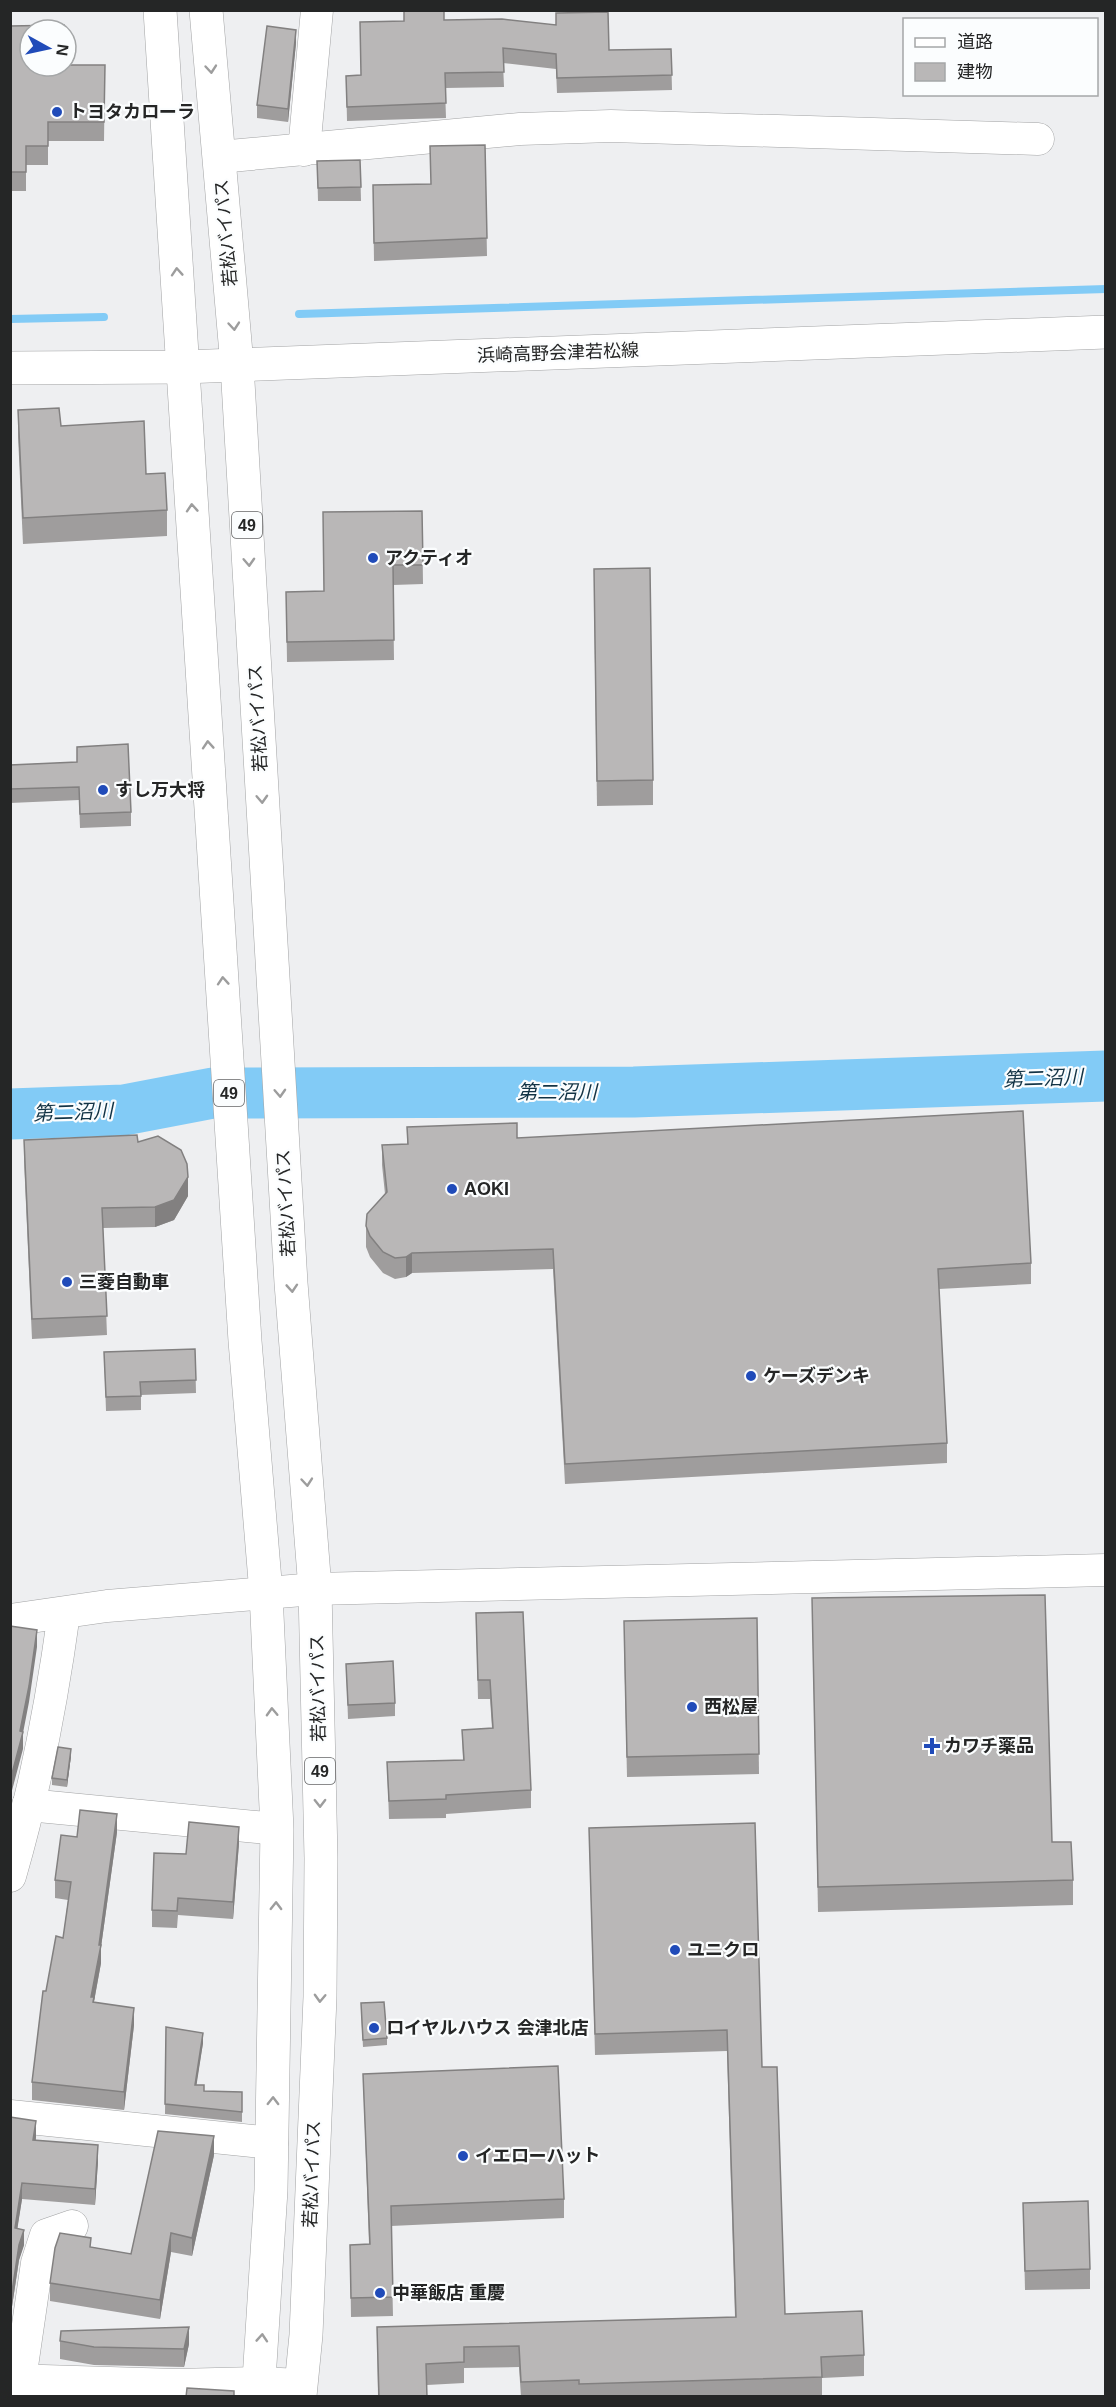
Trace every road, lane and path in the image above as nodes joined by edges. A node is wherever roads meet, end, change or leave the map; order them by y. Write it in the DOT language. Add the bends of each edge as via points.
graph roads {
  1 [pos="160,10"];
  2 [pos="206,10"];
  3 [pos="317,10"];
  4 [pos="1038,139"];
  5 [pos="304,150"];
  6 [pos="219,157"];
  7 [pos="1106,332"];
  8 [pos="237,364"];
  9 [pos="183,367"];
  10 [pos="10,368"];
  11 [pos="1106,1570"];
  12 [pos="315,1589"];
  13 [pos="266,1593"];
  14 [pos="64,1613"];
  15 [pos="10,1620"];
  16 [pos="28,1805"];
  17 [pos="277,1829"];
  18 [pos="10,1875"];
  19 [pos="10,2116"];
  20 [pos="272,2142"];
  21 [pos="72,2226"];
  22 [pos="15,2380"];
  23 [pos="258,2390"];
  24 [pos="300,2391"];
  9 -- 1 [label="main road, 49, one-way"];
  2 -- 6 [label="main road, 若松バイパス / 49, one-way"];
  3 -- 5 [label="street"];
  4 -- 5 [label="street" via="611,126 520,129"];
  5 -- 6 [label="street"];
  6 -- 8 [label="main road, 若松バイパス / 49, one-way"];
  7 -- 8 [label="main road, 浜崎高野会津若松線"];
  8 -- 9 [label="main road, 浜崎高野会津若松線"];
  8 -- 12 [label="main road, 若松バイパス / 49, one-way" via="291,1283"];
  9 -- 10 [label="main road, 浜崎高野会津若松線"];
  13 -- 9 [label="main road, 49, one-way" via="245,1341"];
  11 -- 12 [label="street"];
  12 -- 13 [label="street"];
  12 -- 24 [label="main road, 若松バイパス / 49, one-way" via="320,1997 306,2335"];
  13 -- 14 [label="street"];
  17 -- 13 [label="main road, 49, one-way"];
  14 -- 15 [label="street"];
  14 -- 16 [label="street"];
  16 -- 17 [label="street"];
  16 -- 18 [label="street"];
  20 -- 17 [label="main road, 49, one-way"];
  19 -- 20 [label="street"];
  23 -- 20 [label="main road, 49, one-way"];
  21 -- 22 [label="street" via="46,2235"];
  22 -- 23 [label="street"];
  23 -- 24 [label="street"];
}
